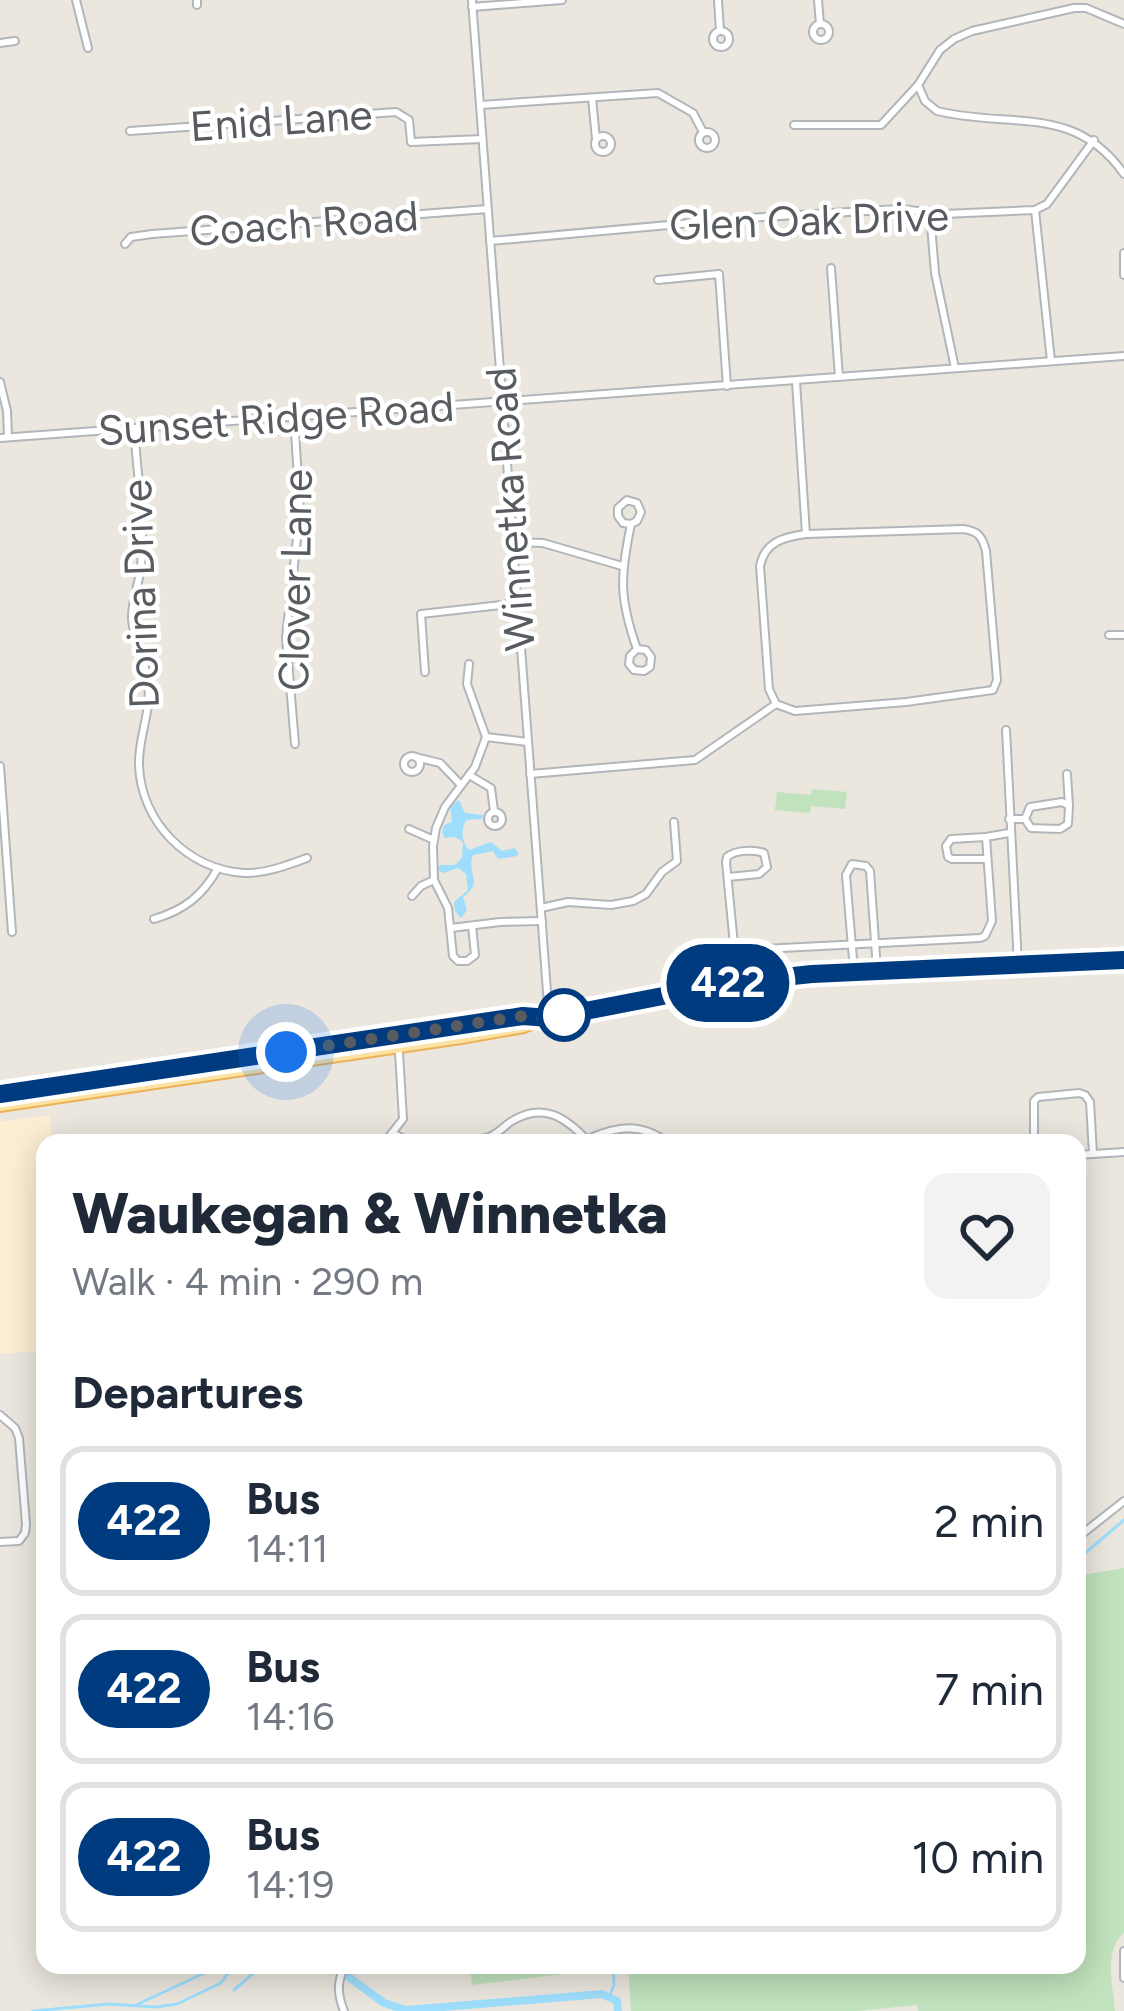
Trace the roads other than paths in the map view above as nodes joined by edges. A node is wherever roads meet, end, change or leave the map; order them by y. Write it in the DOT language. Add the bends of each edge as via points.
graph roads {
  1 [pos="76,0"];
  2 [pos="562,0"];
  3 [pos="718,0"];
  4 [pos="818,0"];
  5 [pos="472,4"];
  6 [pos="820,24"];
  7 [pos="1124,24"];
  8 [pos="720,31"];
  9 [pos="15,41"];
  10 [pos="0,43"];
  11 [pos="88,48"];
  12 [pos="918,86"];
  13 [pos="592,98"];
  14 [pos="480,105"];
  15 [pos="794,125"];
  16 [pos="130,131"];
  17 [pos="704,132"];
  18 [pos="482,139"];
  19 [pos="596,140"];
  20 [pos="1094,140"];
  21 [pos="1124,174"];
  22 [pos="488,209"];
  23 [pos="1035,210"];
  24 [pos="929,213"];
  25 [pos="490,241"];
  26 [pos="125,244"];
  27 [pos="1124,253"];
  28 [pos="832,268"];
  29 [pos="1124,275"];
  30 [pos="658,280"];
  31 [pos="1124,356"];
  32 [pos="1051,361"];
  33 [pos="956,368"];
  34 [pos="839,377"];
  35 [pos="796,381"];
  36 [pos="0,382"];
  37 [pos="727,386"];
  38 [pos="502,402"];
  39 [pos="294,416"];
  40 [pos="134,428"];
  41 [pos="4,438"];
  42 [pos="631,524"];
  43 [pos="806,534"];
  44 [pos="513,542"];
  45 [pos="622,566"];
  46 [pos="518,603"];
  47 [pos="1109,634"];
  48 [pos="1124,635"];
  49 [pos="637,649"];
  50 [pos="469,664"];
  51 [pos="425,672"];
  52 [pos="776,704"];
  53 [pos="1006,730"];
  54 [pos="486,737"];
  55 [pos="528,742"];
  56 [pos="295,744"];
  57 [pos="416,757"];
  58 [pos="0,766"];
  59 [pos="530,774"];
  60 [pos="1067,774"];
  61 [pos="469,775"];
  62 [pos="461,785"];
  63 [pos="1069,806"];
  64 [pos="494,811"];
  65 [pos="1009,819"];
  66 [pos="1025,819"];
  67 [pos="674,823"];
  68 [pos="409,829"];
  69 [pos="1009,833"];
  70 [pos="986,837"];
  71 [pos="434,840"];
  72 [pos="307,858"];
  73 [pos="987,859"];
  74 [pos="218,868"];
  75 [pos="728,878"];
  76 [pos="434,880"];
  77 [pos="412,896"];
  78 [pos="541,908"];
  79 [pos="154,919"];
  80 [pos="542,921"];
  81 [pos="472,926"];
  82 [pos="451,928"];
  83 [pos="12,932"];
  84 [pos="851,943"];
  85 [pos="876,943"];
  86 [pos="1124,960"];
  87 [pos="1018,965"];
  88 [pos="877,970"];
  89 [pos="854,971"];
  90 [pos="549,1018"];
  91 [pos="398,1036"];
  92 [pos="399,1048"];
  93 [pos="61,1085"];
  94 [pos="0,1094"];
  95 [pos="62,1097"];
  96 [pos="0,1107"];
  97 [pos="393,1133"];
  98 [pos="495,1134"];
  99 [pos="579,1134"];
  100 [pos="605,1134"];
  101 [pos="654,1134"];
  102 [pos="1034,1134"];
  103 [pos="1124,1151"];
  104 [pos="1086,1154"];
  105 [pos="1093,1154"];
  106 [pos="0,1415"];
  107 [pos="1124,1502"];
  108 [pos="1086,1531"];
  109 [pos="0,1542"];
  110 [pos="1124,1951"];
  111 [pos="340,1974"];
  112 [pos="1124,1978"];
  113 [pos="344,2011"];
  1 -- 11 [label="street"];
  2 -- 5 [label="street"];
  3 -- 8 [label="street"];
  4 -- 6 [label="street"];
  5 -- 14 [label="street, Winnetka Road"];
  7 -- 12 [label="street" via="1074,8 972,31 940,50"];
  9 -- 10 [label="street"];
  12 -- 15 [label="street" via="881,125"];
  12 -- 20 [label="street" via="937,110 1053,124"];
  13 -- 14 [label="street"];
  13 -- 17 [label="street" via="658,93 693,113"];
  13 -- 19 [label="street"];
  14 -- 18 [label="street, Winnetka Road"];
  16 -- 18 [label="street, Enid Lane" via="396,112 409,120 411,142"];
  18 -- 22 [label="street, Winnetka Road"];
  20 -- 21 [label="street" via="1114,152"];
  20 -- 23 [label="street"];
  22 -- 25 [label="street, Winnetka Road"];
  22 -- 26 [label="street, Coach Road" via="152,234"];
  23 -- 24 [label="street, Glen Oak Drive"];
  23 -- 32 [label="street"];
  24 -- 25 [label="street, Glen Oak Drive" via="747,218"];
  24 -- 33 [label="street"];
  25 -- 38 [label="street, Winnetka Road"];
  27 -- 29 [label="street"];
  28 -- 34 [label="street"];
  30 -- 37 [label="street" via="719,274"];
  31 -- 32 [label="street, Sunset Ridge Road"];
  32 -- 33 [label="street, Sunset Ridge Road"];
  33 -- 34 [label="street, Sunset Ridge Road"];
  34 -- 35 [label="street, Sunset Ridge Road"];
  35 -- 37 [label="street, Sunset Ridge Road"];
  35 -- 43 [label="street"];
  36 -- 41 [label="street"];
  37 -- 38 [label="street, Sunset Ridge Road"];
  38 -- 39 [label="street, Sunset Ridge Road"];
  38 -- 44 [label="street, Winnetka Road"];
  39 -- 40 [label="street, Sunset Ridge Road"];
  39 -- 56 [label="street, Clover Lane" via="300,511 286,637"];
  40 -- 41 [label="street, Sunset Ridge Road"];
  40 -- 74 [label="street, Dorina Drive" via="141,568 132,624 149,685 142,785 164,833"];
  42 -- 45 [label="street"];
  43 -- 52 [label="street" via="770,545 760,566"];
  43 -- 52 [label="street" via="974,530 986,550 997,680 993,690 906,702 795,711"];
  44 -- 45 [label="street"];
  44 -- 46 [label="street, Winnetka Road"];
  45 -- 49 [label="street"];
  46 -- 51 [label="street" via="422,614"];
  46 -- 55 [label="street, Winnetka Road"];
  47 -- 48 [label="street"];
  50 -- 54 [label="street" via="466,684"];
  52 -- 59 [label="street" via="695,760"];
  53 -- 65 [label="street"];
  54 -- 55 [label="street"];
  54 -- 61 [label="street"];
  55 -- 59 [label="street, Winnetka Road"];
  57 -- 62 [label="street" via="440,763"];
  58 -- 83 [label="street"];
  59 -- 78 [label="street, Winnetka Road"];
  60 -- 63 [label="street"];
  61 -- 62 [label="street"];
  61 -- 64 [label="street" via="491,788"];
  62 -- 71 [label="street"];
  63 -- 66 [label="street" via="1030,807"];
  63 -- 66 [label="street" via="1060,829 1031,828"];
  65 -- 66 [label="street"];
  65 -- 69 [label="street"];
  67 -- 78 [label="street" via="677,861 640,898"];
  68 -- 71 [label="street"];
  69 -- 70 [label="street"];
  69 -- 87 [label="street"];
  70 -- 73 [label="street"];
  70 -- 73 [label="street" via="946,845 952,860"];
  71 -- 76 [label="street"];
  72 -- 74 [label="street" via="250,873"];
  73 -- 85 [label="street" via="992,921 985,936"];
  74 -- 79 [label="street" via="192,902"];
  75 -- 75 [label="street" via="729,854 764,853 763,871"];
  75 -- 84 [label="street" via="736,948"];
  76 -- 77 [label="street"];
  76 -- 82 [label="street"];
  78 -- 80 [label="street, Winnetka Road"];
  80 -- 81 [label="street"];
  80 -- 90 [label="street, Winnetka Road"];
  81 -- 82 [label="street"];
  81 -- 82 [label="street" via="476,955 466,961 454,956"];
  84 -- 85 [label="street"];
  84 -- 85 [label="street" via="846,875 856,864 870,871"];
  84 -- 89 [label="street"];
  85 -- 88 [label="street"];
  86 -- 87 [label="main road"];
  87 -- 88 [label="main road"];
  88 -- 89 [label="main road"];
  89 -- 90 [label="main road" via="735,982"];
  90 -- 91 [label="main road"];
  90 -- 92 [label="main road"];
  91 -- 92 [label="street"];
  91 -- 93 [label="main road"];
  92 -- 95 [label="main road"];
  92 -- 97 [label="street" via="404,1111"];
  93 -- 94 [label="main road"];
  93 -- 95 [label="main road"];
  95 -- 96 [label="main road"];
  98 -- 99 [label="street" via="539,1112 565,1119"];
  100 -- 101 [label="street" via="627,1126"];
  102 -- 105 [label="street" via="1038,1097 1085,1095"];
  103 -- 105 [label="street"];
  104 -- 105 [label="street"];
  106 -- 109 [label="street" via="19,1438 26,1524 19,1541"];
  107 -- 108 [label="street"];
  110 -- 112 [label="street"];
  111 -- 113 [label="street"];
}
